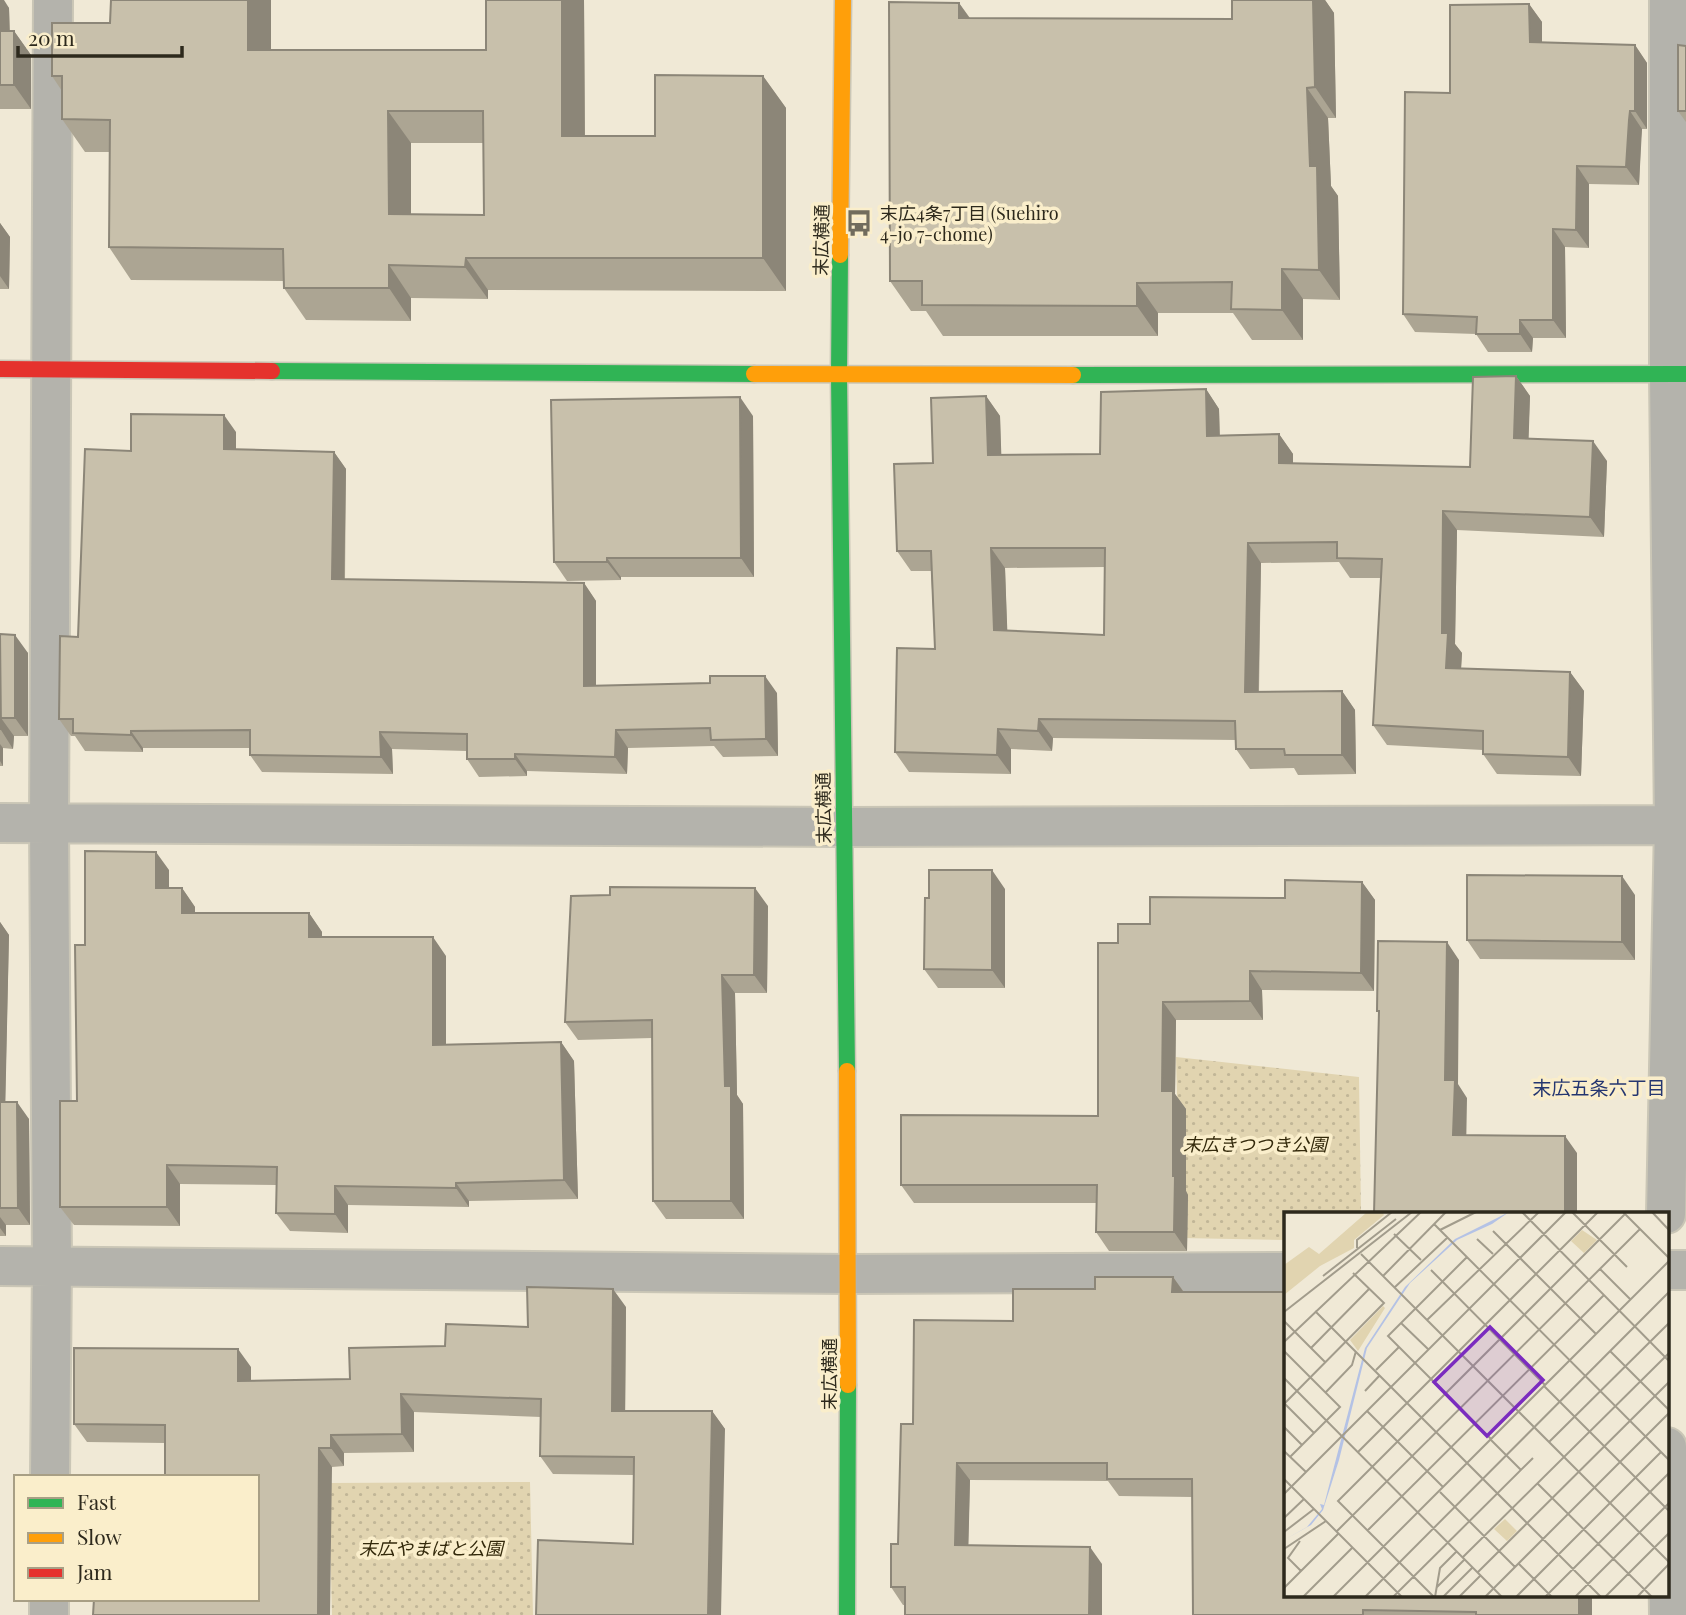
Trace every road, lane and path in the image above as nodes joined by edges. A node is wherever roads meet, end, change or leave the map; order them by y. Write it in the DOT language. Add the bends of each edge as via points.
graph roads {
  1 [pos="53,0"];
  2 [pos="843,0"];
  3 [pos="1669,0"];
  4 [pos="0,369"];
  5 [pos="53,369"];
  6 [pos="1677,374"];
  7 [pos="839,375"];
  8 [pos="0,823"];
  9 [pos="49,823"];
  10 [pos="1680,825"];
  11 [pos="843,827"];
  12 [pos="1666,1212"];
  13 [pos="52,1265"];
  14 [pos="0,1266"];
  15 [pos="1668,1270"];
  16 [pos="1686,1270"];
  17 [pos="1284,1272"];
  18 [pos="849,1274"];
  19 [pos="50,1475"];
  20 [pos="1668,1531"];
  21 [pos="847,1615"];
  22 [pos="1669,1615"];
  1 -- 5 [label="street"];
  2 -- 7 [label="street, 末広横通"];
  3 -- 6 [label="street"];
  4 -- 5 [label="street"];
  5 -- 7 [label="street"];
  5 -- 9 [label="street"];
  6 -- 7 [label="street"];
  6 -- 10 [label="street"];
  7 -- 11 [label="street, 末広横通"];
  8 -- 9 [label="street"];
  9 -- 11 [label="street"];
  9 -- 13 [label="street"];
  10 -- 11 [label="street"];
  10 -- 12 [label="street"];
  11 -- 18 [label="street, 末広横通"];
  13 -- 14 [label="street"];
  13 -- 18 [label="street"];
  13 -- 19 [label="street"];
  15 -- 16 [label="street"];
  17 -- 18 [label="street"];
  18 -- 21 [label="street, 末広横通"];
  20 -- 22 [label="street"];
}
